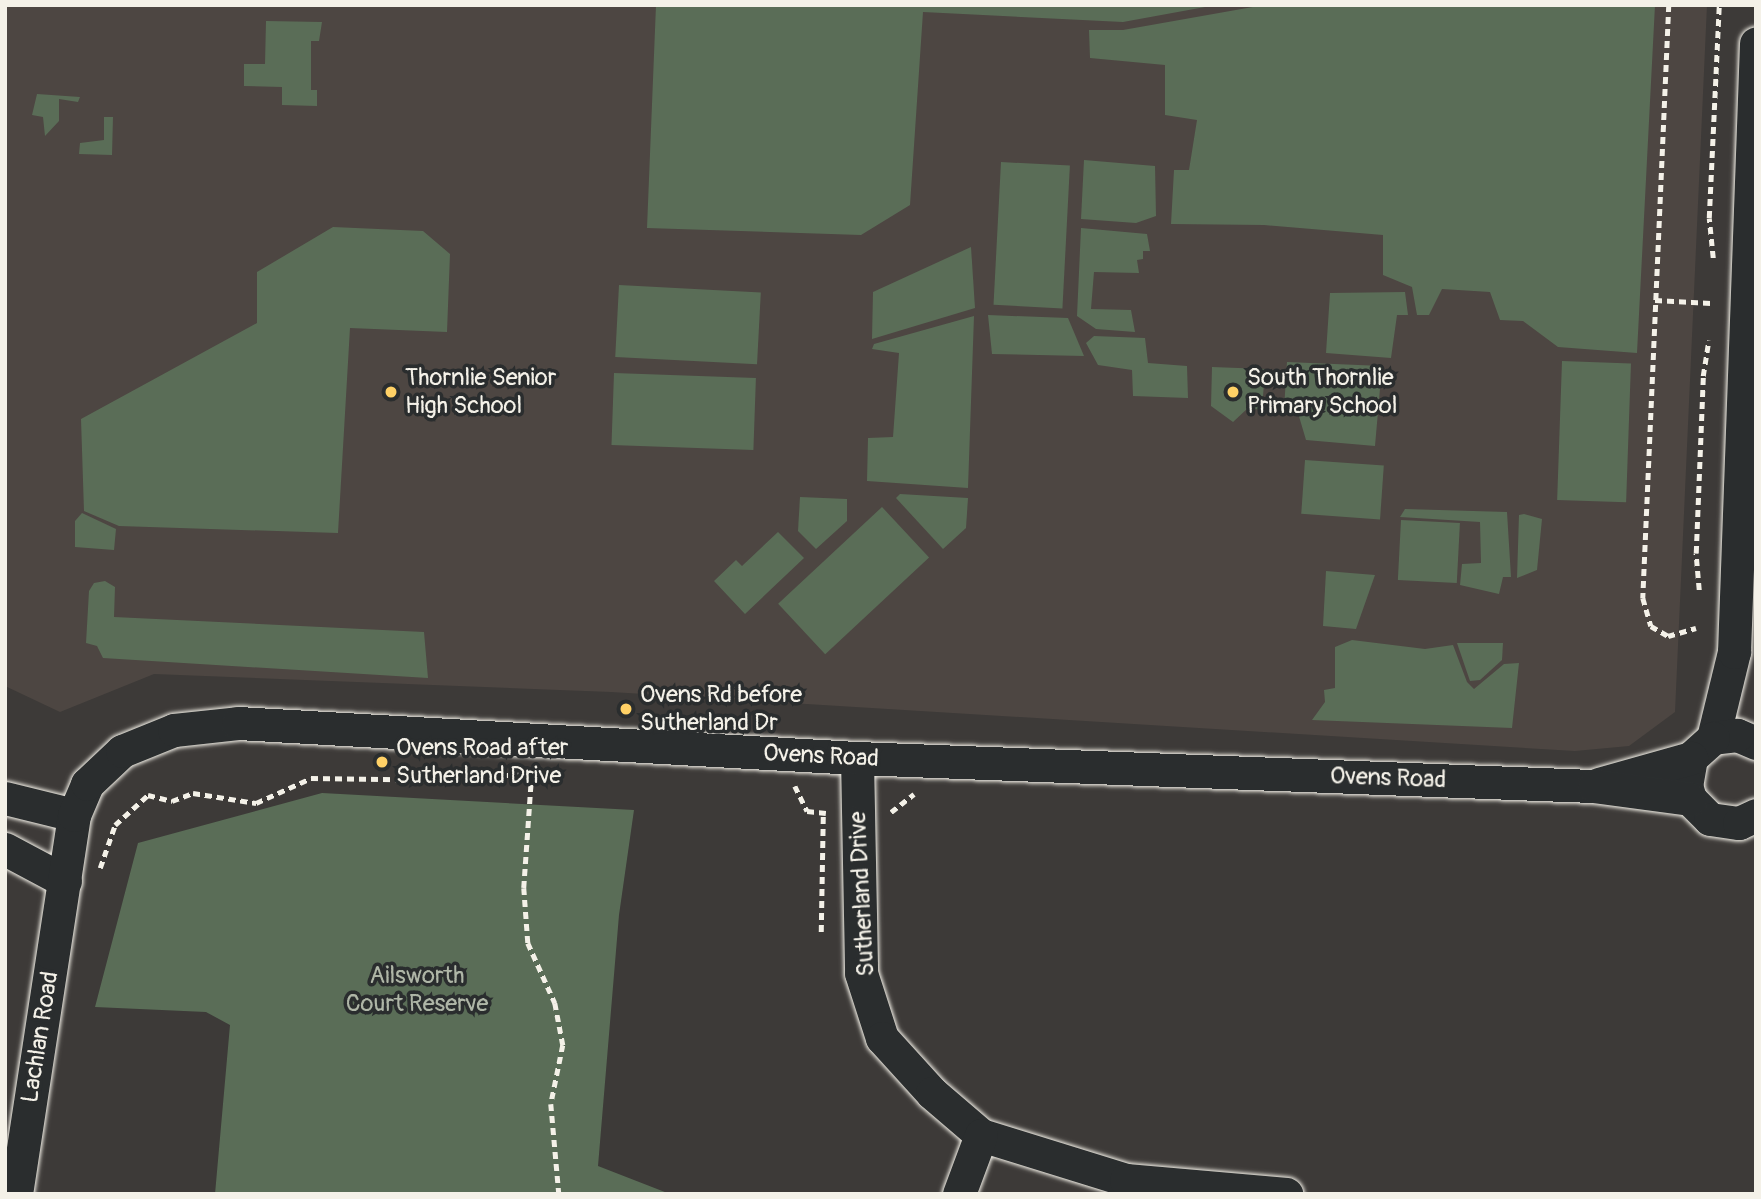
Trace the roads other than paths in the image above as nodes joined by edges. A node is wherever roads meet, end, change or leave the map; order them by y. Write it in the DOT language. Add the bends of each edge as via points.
graph roads {
  1 [pos="1756,43"];
  2 [pos="1734,652"];
  3 [pos="1752,741"];
  4 [pos="1702,748"];
  5 [pos="857,758"];
  6 [pos="1594,786"];
  7 [pos="5,798"];
  8 [pos="1690,799"];
  9 [pos="74,815"];
  10 [pos="1756,815"];
  11 [pos="5,849"];
  12 [pos="80,878"];
  13 [pos="981,1135"];
  14 [pos="16,1194"];
  15 [pos="959,1194"];
  16 [pos="1286,1194"];
  1 -- 2 [label="street"];
  2 -- 3 [label="street"];
  2 -- 4 [label="street"];
  3 -- 4 [label="street, Ovens Road"];
  4 -- 6 [label="street, Ovens Road"];
  4 -- 8 [label="street" via="1686,771"];
  5 -- 6 [label="street, Ovens Road"];
  5 -- 9 [label="street, Ovens Road" via="238,723 174,730 122,751 87,784"];
  5 -- 13 [label="street, Sutherland Drive" via="861,973 882,1038 932,1093"];
  6 -- 8 [label="street, Ovens Road"];
  7 -- 9 [label="street"];
  8 -- 10 [label="street" via="1710,819 1724,823"];
  9 -- 12 [label="street, Lachlan Road"];
  11 -- 12 [label="street"];
  12 -- 14 [label="street, Lachlan Road"];
  13 -- 15 [label="street"];
  13 -- 16 [label="street, Sutherland Drive" via="1126,1180"];
}
